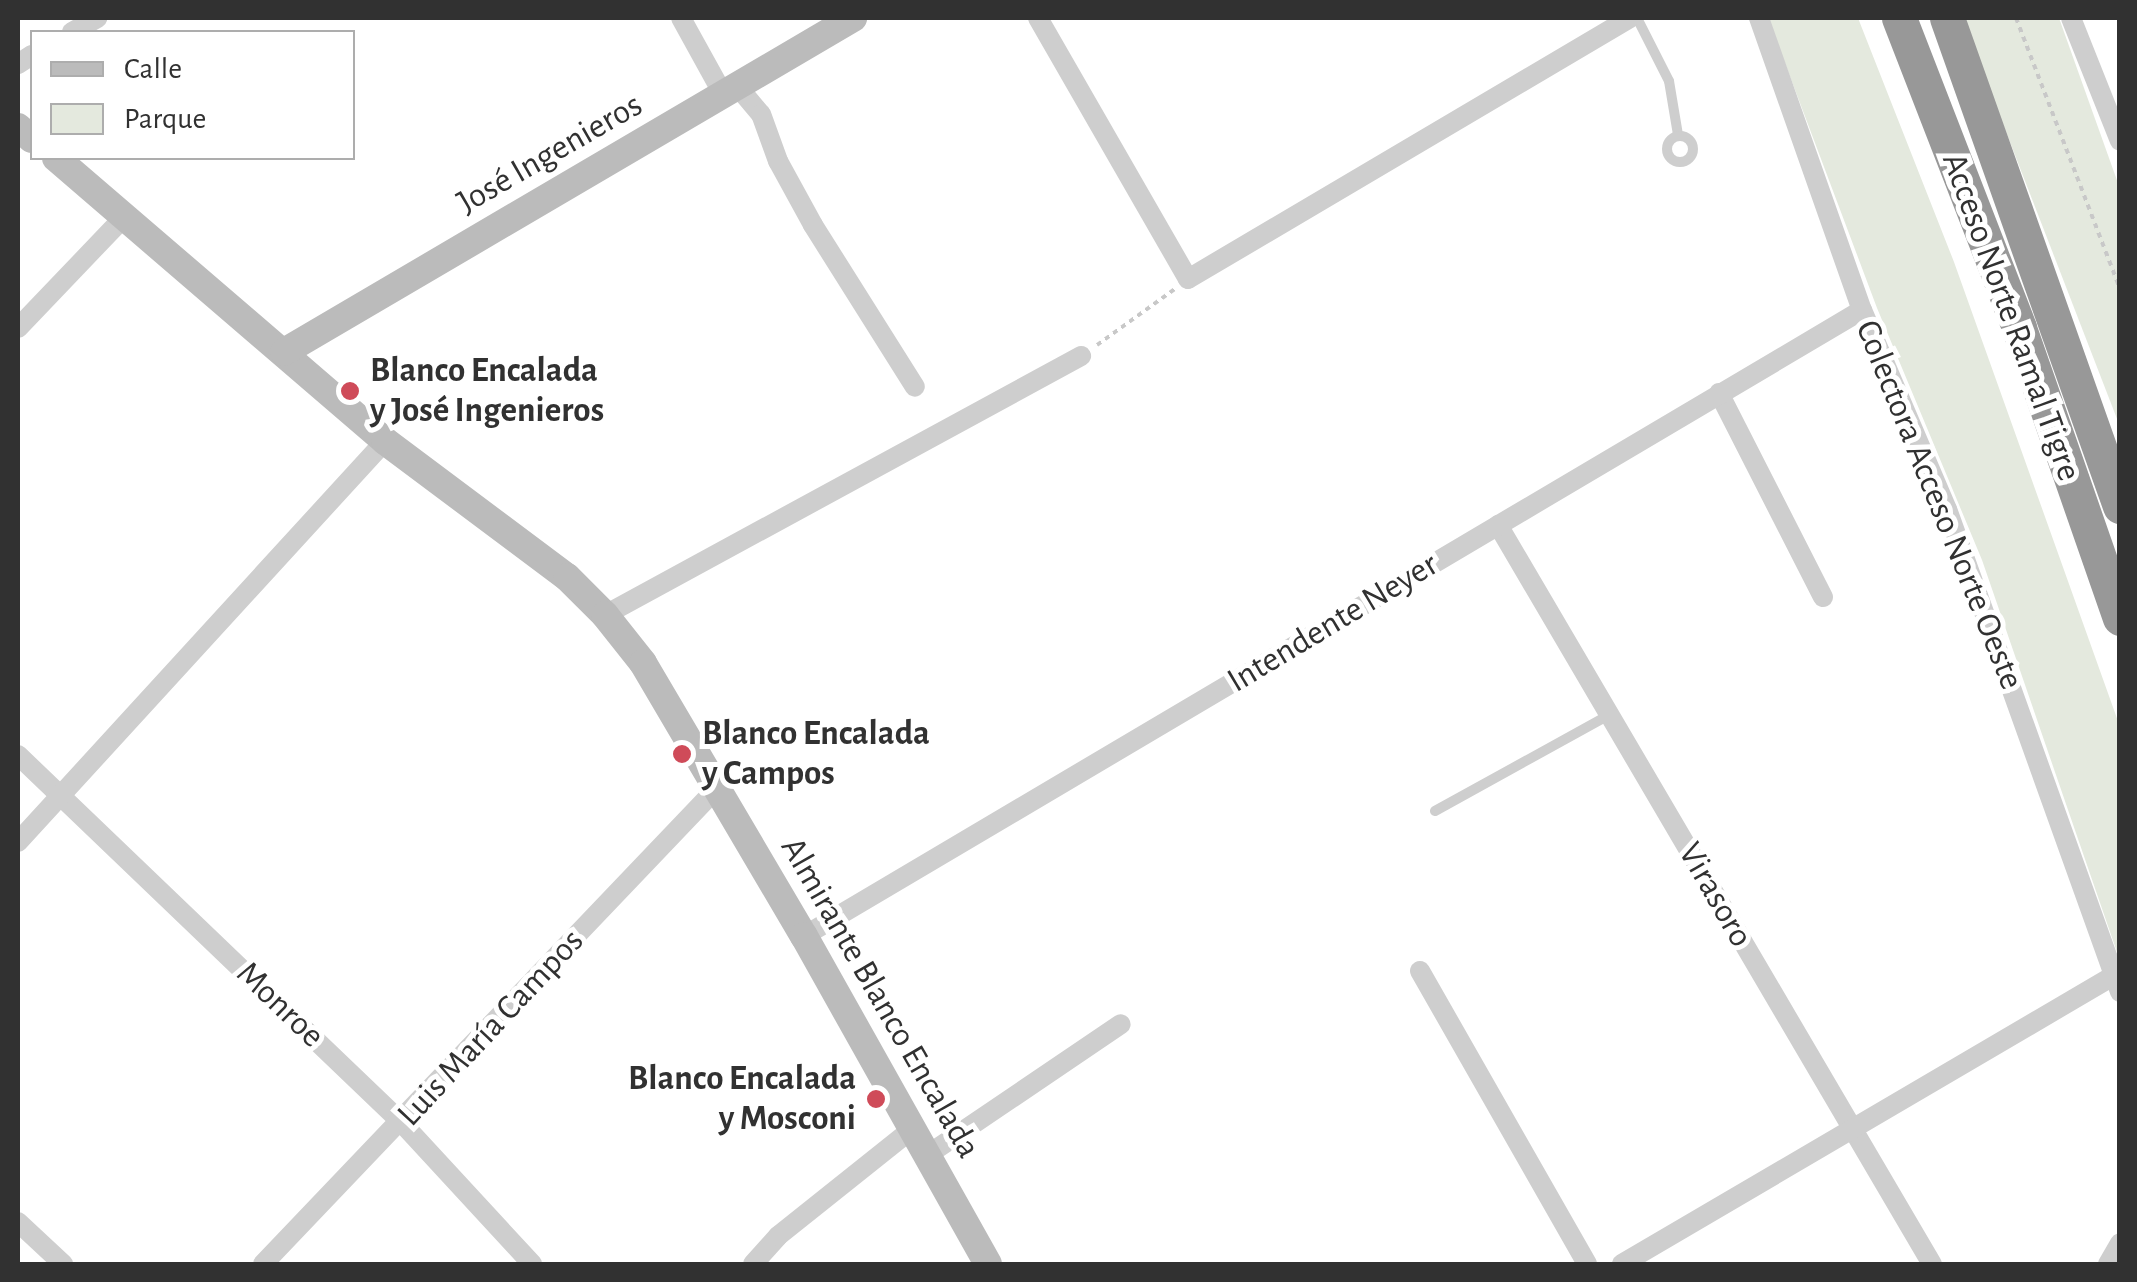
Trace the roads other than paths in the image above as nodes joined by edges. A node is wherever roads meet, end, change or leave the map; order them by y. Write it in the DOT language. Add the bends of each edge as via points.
graph roads {
  1 [pos="681,18"];
  2 [pos="853,18"];
  3 [pos="1038,18"];
  4 [pos="1634,18"];
  5 [pos="1760,18"];
  6 [pos="1898,18"];
  7 [pos="1947,18"];
  8 [pos="2071,18"];
  9 [pos="731,92"];
  10 [pos="1678,135"];
  11 [pos="2120,141"];
  12 [pos="58,160"];
  13 [pos="126,214"];
  14 [pos="1862,310"];
  15 [pos="18,328"];
  16 [pos="284,352"];
  17 [pos="1082,356"];
  18 [pos="914,387"];
  19 [pos="1719,393"];
  20 [pos="385,440"];
  21 [pos="2120,506"];
  22 [pos="1498,525"];
  23 [pos="1822,597"];
  24 [pos="606,615"];
  25 [pos="2120,618"];
  26 [pos="1609,715"];
  27 [pos="18,756"];
  28 [pos="716,788"];
  29 [pos="61,794"];
  30 [pos="1435,811"];
  31 [pos="18,842"];
  32 [pos="804,936"];
  33 [pos="1420,971"];
  34 [pos="2116,984"];
  35 [pos="1121,1024"];
  36 [pos="402,1123"];
  37 [pos="912,1130"];
  38 [pos="1853,1131"];
  39 [pos="926,1156"];
  40 [pos="18,1222"];
  41 [pos="2120,1243"];
  42 [pos="63,1264"];
  43 [pos="263,1264"];
  44 [pos="532,1264"];
  45 [pos="753,1264"];
  46 [pos="988,1264"];
  47 [pos="1587,1264"];
  48 [pos="1622,1264"];
  49 [pos="1932,1264"];
  50 [pos="2108,1264"];
  1 -- 9 [label="street"];
  2 -- 9 [label="street, José Ingenieros"];
  3 -- 4 [label="street" via="1188,279"];
  4 -- 10 [label="lane" via="1669,81"];
  5 -- 14 [label="street, Colectora Acceso Norte Oeste"];
  6 -- 25 [label="highway, Acceso Norte Ramal Tigre" via="2019,328"];
  7 -- 21 [label="highway, Acceso Norte Ramal Tigre"];
  8 -- 11 [label="street"];
  9 -- 16 [label="street, José Ingenieros"];
  9 -- 18 [label="street" via="761,114 813,224"];
  12 -- 13 [label="street, Almirante Blanco Encalada"];
  13 -- 15 [label="street"];
  13 -- 16 [label="street, Almirante Blanco Encalada"];
  14 -- 19 [label="street, Intendente Neyer"];
  14 -- 34 [label="street, Colectora Acceso Norte Oeste" via="1947,509"];
  16 -- 20 [label="street, Almirante Blanco Encalada"];
  17 -- 24 [label="street"];
  19 -- 22 [label="street, Intendente Neyer"];
  19 -- 23 [label="street"];
  20 -- 24 [label="street, Almirante Blanco Encalada" via="568,577"];
  20 -- 29 [label="street"];
  22 -- 26 [label="street, Virasoro"];
  22 -- 32 [label="street, Intendente Neyer"];
  24 -- 28 [label="street, Almirante Blanco Encalada" via="643,663"];
  26 -- 30 [label="lane"];
  26 -- 38 [label="street, Virasoro"];
  27 -- 29 [label="street, Monroe"];
  28 -- 32 [label="street, Almirante Blanco Encalada"];
  28 -- 36 [label="street, Luis María Campos"];
  29 -- 31 [label="street"];
  29 -- 36 [label="street, Monroe"];
  32 -- 37 [label="street, Almirante Blanco Encalada"];
  33 -- 47 [label="street"];
  34 -- 38 [label="street"];
  35 -- 39 [label="street"];
  36 -- 43 [label="street, Luis María Campos"];
  36 -- 44 [label="street, Monroe"];
  37 -- 39 [label="street, Almirante Blanco Encalada"];
  37 -- 45 [label="street" via="778,1236"];
  38 -- 48 [label="street"];
  38 -- 49 [label="street, Virasoro"];
  39 -- 46 [label="street, Almirante Blanco Encalada"];
  40 -- 42 [label="street"];
  41 -- 50 [label="street"];
}
